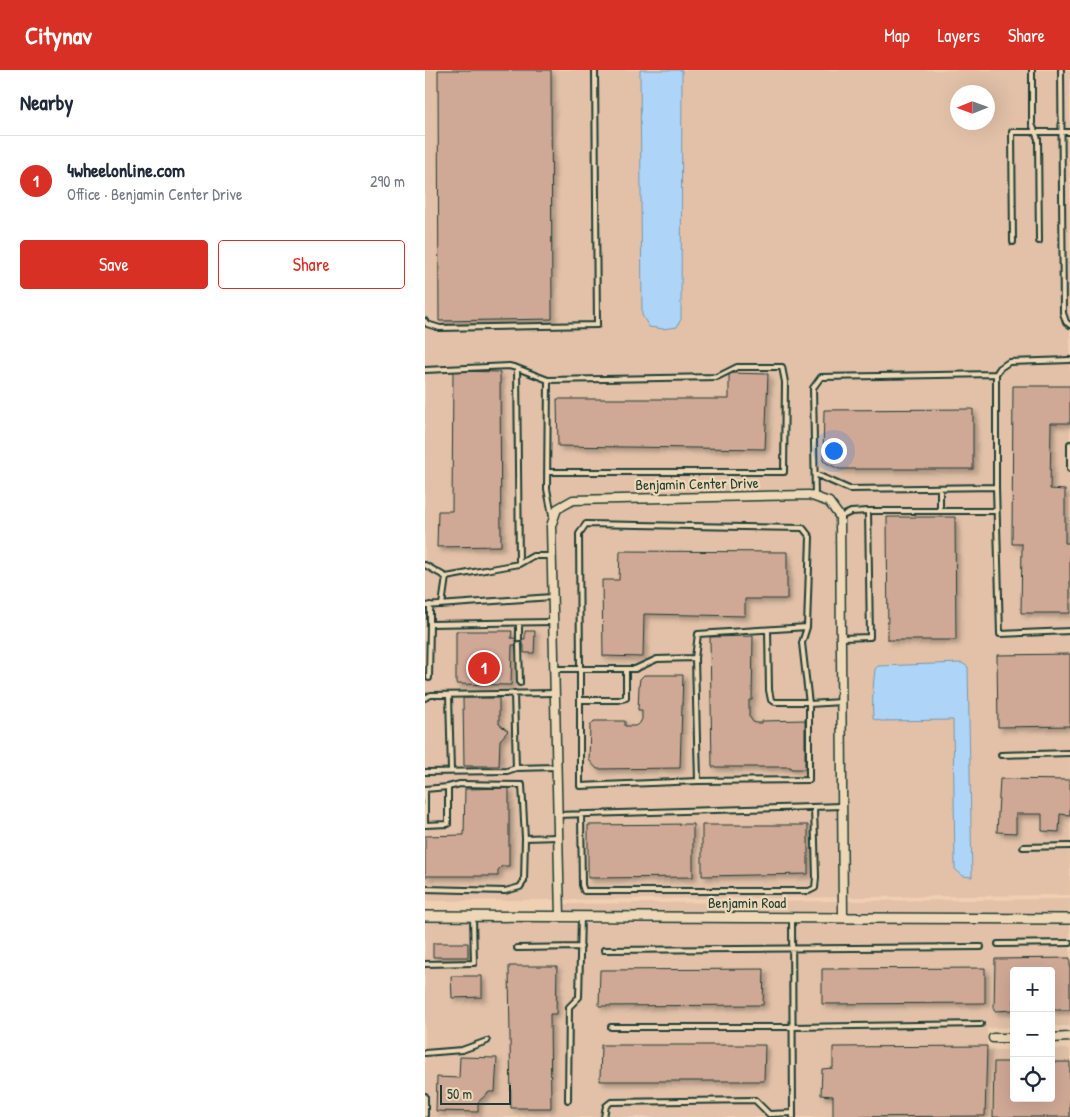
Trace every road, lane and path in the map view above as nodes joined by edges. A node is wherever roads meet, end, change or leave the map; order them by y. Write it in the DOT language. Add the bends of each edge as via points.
graph roads {
  1 [pos="595,70"];
  2 [pos="1032,70"];
  3 [pos="1061,70"];
  4 [pos="1035,132"];
  5 [pos="1061,132"];
  6 [pos="1070,132"];
  7 [pos="1039,241"];
  8 [pos="1013,242"];
  9 [pos="425,321"];
  10 [pos="1070,325"];
  11 [pos="1070,360"];
  12 [pos="517,368"];
  13 [pos="425,370"];
  14 [pos="996,374"];
  15 [pos="549,380"];
  16 [pos="1070,444"];
  17 [pos="1070,469"];
  18 [pos="547,472"];
  19 [pos="815,474"];
  20 [pos="996,487"];
  21 [pos="940,488"];
  22 [pos="815,497"];
  23 [pos="868,511"];
  24 [pos="940,511"];
  25 [pos="996,511"];
  26 [pos="840,518"];
  27 [pos="553,520"];
  28 [pos="551,556"];
  29 [pos="519,564"];
  30 [pos="425,565"];
  31 [pos="446,577"];
  32 [pos="552,597"];
  33 [pos="442,605"];
  34 [pos="427,606"];
  35 [pos="553,622"];
  36 [pos="519,623"];
  37 [pos="430,624"];
  38 [pos="807,628"];
  39 [pos="768,630"];
  40 [pos="1070,632"];
  41 [pos="519,638"];
  42 [pos="841,638"];
  43 [pos="519,645"];
  44 [pos="695,658"];
  45 [pos="554,669"];
  46 [pos="580,669"];
  47 [pos="626,669"];
  48 [pos="429,678"];
  49 [pos="520,683"];
  50 [pos="514,693"];
  51 [pos="555,693"];
  52 [pos="449,694"];
  53 [pos="425,698"];
  54 [pos="580,700"];
  55 [pos="841,702"];
  56 [pos="809,703"];
  57 [pos="1070,753"];
  58 [pos="1001,755"];
  59 [pos="556,767"];
  60 [pos="517,768"];
  61 [pos="451,771"];
  62 [pos="425,772"];
  63 [pos="698,781"];
  64 [pos="448,788"];
  65 [pos="425,789"];
  66 [pos="842,806"];
  67 [pos="814,807"];
  68 [pos="581,814"];
  69 [pos="557,815"];
  70 [pos="558,837"];
  71 [pos="525,838"];
  72 [pos="1070,846"];
  73 [pos="1023,847"];
  74 [pos="425,889"];
  75 [pos="425,916"];
  76 [pos="473,916"];
  77 [pos="843,916"];
  78 [pos="560,917"];
  79 [pos="581,917"];
  80 [pos="792,917"];
  81 [pos="1070,919"];
  82 [pos="1070,943"];
  83 [pos="997,944"];
  84 [pos="581,947"];
  85 [pos="981,947"];
  86 [pos="517,948"];
  87 [pos="792,949"];
  88 [pos="604,950"];
  89 [pos="425,964"];
  90 [pos="981,1024"];
  91 [pos="611,1026"];
  92 [pos="793,1027"];
  93 [pos="1070,1037"];
  94 [pos="993,1038"];
  95 [pos="1010,1038"];
  96 [pos="1055,1038"];
  97 [pos="487,1041"];
  98 [pos="425,1054"];
  99 [pos="425,1096"];
  100 [pos="568,1100"];
  101 [pos="425,1114"];
  102 [pos="768,1115"];
  103 [pos="793,1115"];
  104 [pos="604,1117"];
  1 -- 9 [label="lane" via="597,324 440,328"];
  2 -- 4 [label="lane" via="1032,124"];
  3 -- 5 [label="lane"];
  4 -- 5 [label="lane"];
  4 -- 7 [label="lane"];
  4 -- 8 [label="lane" via="1012,132"];
  5 -- 6 [label="lane"];
  5 -- 10 [label="lane" via="1063,313"];
  11 -- 14 [label="lane" via="1009,362"];
  12 -- 13 [label="lane"];
  12 -- 15 [label="lane"];
  12 -- 29 [label="lane"];
  14 -- 19 [label="lane" via="821,377 813,388"];
  14 -- 20 [label="lane"];
  15 -- 18 [label="lane"];
  15 -- 18 [label="lane" via="717,377 737,367 783,367 784,472"];
  16 -- 17 [label="lane"];
  18 -- 27 [label="lane"];
  19 -- 21 [label="lane" via="849,489"];
  19 -- 22 [label="lane"];
  20 -- 21 [label="lane"];
  20 -- 25 [label="lane"];
  21 -- 24 [label="lane"];
  22 -- 26 [label="street" via="829,502"];
  22 -- 27 [label="street, Benjamin Center Drive" via="573,500 557,509"];
  23 -- 24 [label="lane"];
  23 -- 26 [label="lane" via="851,512"];
  23 -- 42 [label="lane" via="870,637"];
  24 -- 25 [label="lane"];
  25 -- 40 [label="lane" via="1000,634"];
  26 -- 42 [label="street"];
  27 -- 28 [label="street"];
  28 -- 29 [label="lane" via="533,556"];
  28 -- 32 [label="street"];
  29 -- 31 [label="lane"];
  30 -- 31 [label="lane"];
  31 -- 33 [label="lane"];
  32 -- 33 [label="lane"];
  32 -- 35 [label="street"];
  33 -- 34 [label="lane"];
  34 -- 37 [label="lane"];
  35 -- 36 [label="lane"];
  35 -- 45 [label="street"];
  36 -- 37 [label="lane"];
  36 -- 41 [label="lane"];
  37 -- 48 [label="lane"];
  38 -- 39 [label="lane"];
  38 -- 46 [label="lane" via="810,537 803,528 586,524 579,534"];
  38 -- 56 [label="lane" via="802,643"];
  39 -- 44 [label="lane" via="698,634"];
  39 -- 56 [label="lane" via="771,700"];
  42 -- 55 [label="street"];
  43 -- 49 [label="lane"];
  44 -- 47 [label="lane" via="657,659 635,669"];
  44 -- 63 [label="lane"];
  45 -- 46 [label="lane"];
  45 -- 51 [label="street"];
  46 -- 47 [label="lane"];
  46 -- 54 [label="lane"];
  47 -- 54 [label="lane" via="625,698"];
  50 -- 51 [label="lane"];
  50 -- 52 [label="lane"];
  50 -- 60 [label="lane"];
  51 -- 59 [label="street"];
  52 -- 53 [label="lane"];
  52 -- 61 [label="lane"];
  54 -- 63 [label="lane" via="580,786"];
  55 -- 56 [label="lane"];
  55 -- 66 [label="street"];
  56 -- 63 [label="lane" via="809,780"];
  57 -- 58 [label="lane"];
  59 -- 60 [label="lane"];
  59 -- 69 [label="street"];
  60 -- 61 [label="lane" via="507,771"];
  61 -- 62 [label="lane"];
  64 -- 65 [label="lane"];
  64 -- 65 [label="lane" via="448,824 425,825"];
  64 -- 71 [label="lane" via="459,784 521,786"];
  66 -- 67 [label="lane"];
  66 -- 77 [label="street"];
  67 -- 68 [label="lane"];
  67 -- 68 [label="lane" via="816,877 815,888 809,891 584,891"];
  68 -- 69 [label="lane"];
  69 -- 70 [label="street"];
  70 -- 71 [label="lane"];
  70 -- 78 [label="street"];
  71 -- 74 [label="lane" via="524,881 521,887 505,891"];
  72 -- 73 [label="lane"];
  75 -- 76 [label="street, Benjamin Road"];
  76 -- 78 [label="street, Benjamin Road"];
  76 -- 89 [label="lane" via="474,963"];
  77 -- 80 [label="street, Benjamin Road"];
  77 -- 81 [label="street, Benjamin Road"];
  78 -- 79 [label="street, Benjamin Road"];
  79 -- 80 [label="street, Benjamin Road"];
  79 -- 84 [label="lane"];
  80 -- 87 [label="lane"];
  82 -- 83 [label="lane"];
  84 -- 86 [label="lane"];
  84 -- 100 [label="lane" via="579,997 569,1007"];
  85 -- 87 [label="lane"];
  87 -- 88 [label="lane"];
  87 -- 92 [label="lane"];
  90 -- 92 [label="lane"];
  91 -- 92 [label="lane"];
  92 -- 103 [label="lane"];
  93 -- 96 [label="street"];
  94 -- 95 [label="street"];
  97 -- 98 [label="lane" via="462,1050"];
  99 -- 101 [label="lane"];
  102 -- 103 [label="lane"];
  102 -- 104 [label="lane" via="755,1100 611,1102 606,1106"];
}
